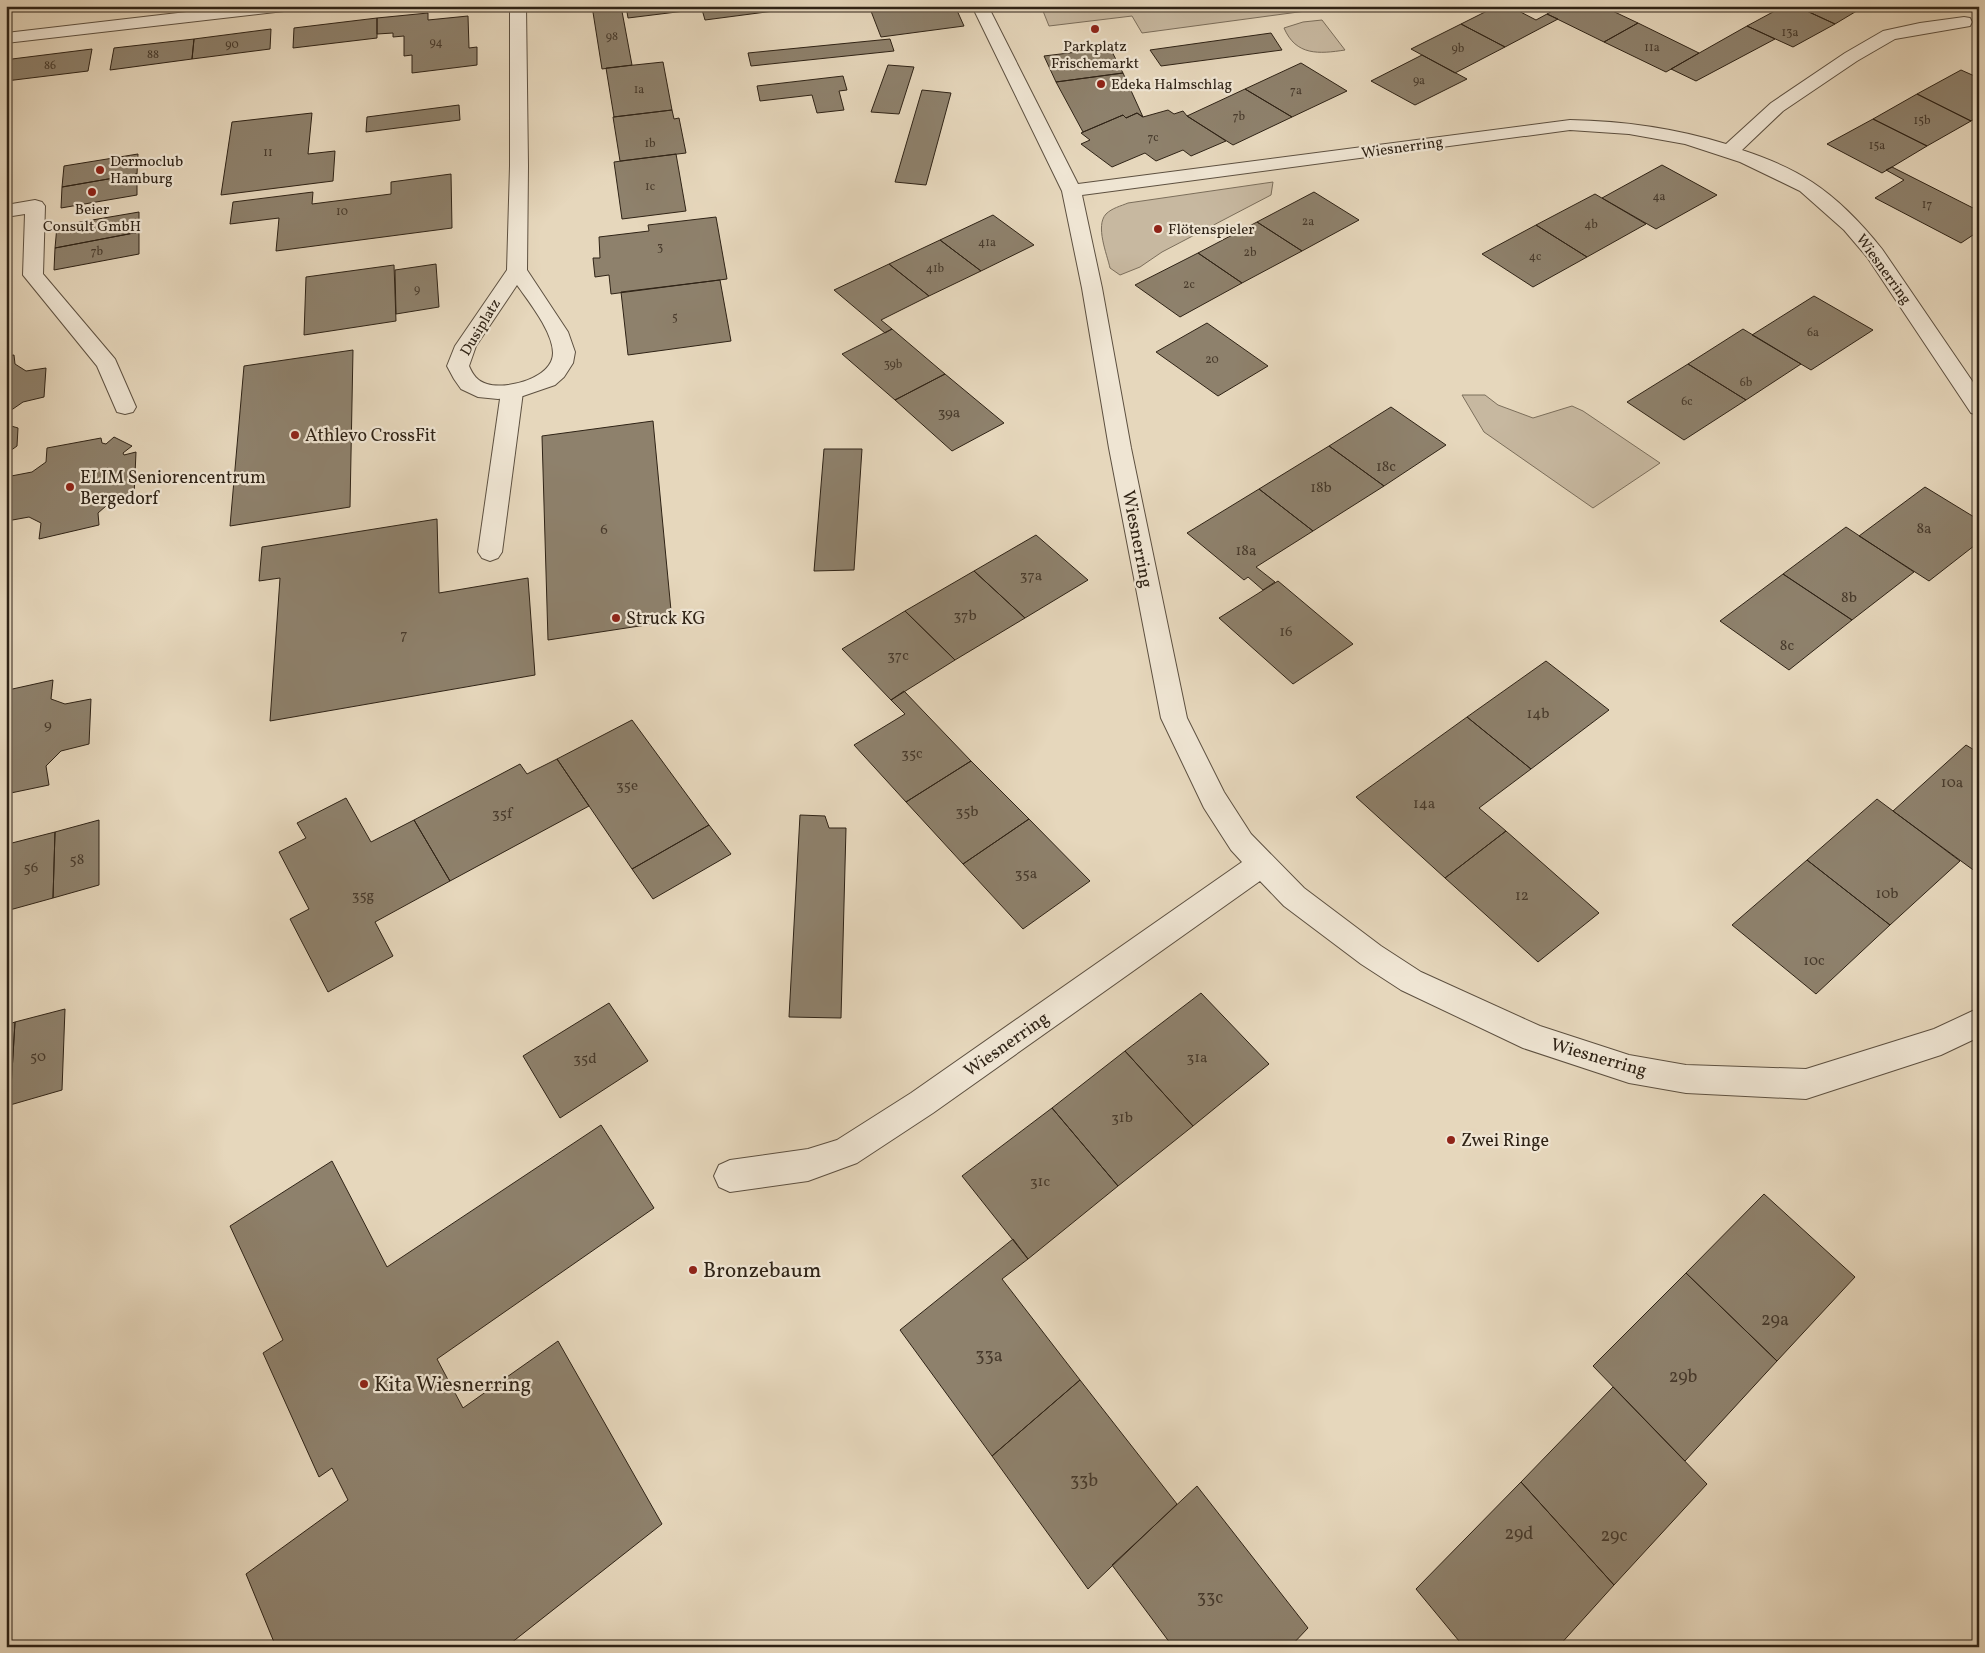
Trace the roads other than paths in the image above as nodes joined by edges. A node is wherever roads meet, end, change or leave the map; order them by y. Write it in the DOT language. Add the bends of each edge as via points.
graph roads {
  1 [pos="284,6"];
  2 [pos="518,6"];
  3 [pos="980,6"];
  4 [pos="1964,22"];
  5 [pos="6,38"];
  6 [pos="1730,151"];
  7 [pos="1072,191"];
  8 [pos="6,211"];
  9 [pos="517,270"];
  10 [pos="512,392"];
  11 [pos="125,407"];
  12 [pos="1979,408"];
  13 [pos="490,552"];
  14 [pos="1262,864"];
  15 [pos="1979,1022"];
  16 [pos="730,1176"];
  1 -- 5 [label="street"];
  2 -- 9 [label="street"];
  3 -- 7 [label="street, Wiesnerring"];
  4 -- 6 [label="street" via="1889,35 1776,107"];
  6 -- 7 [label="street, Wiesnerring" via="1604,125 1570,125"];
  6 -- 12 [label="street, Wiesnerring" via="1802,183 1861,235"];
  7 -- 14 [label="street, Wiesnerring" via="1174,718 1214,800 1241,842"];
  8 -- 11 [label="street" via="35,206 33,276 107,364"];
  9 -- 10 [label="street, Dusiplatz" via="560,336 564,354 558,372 537,385"];
  9 -- 10 [label="street, Dusiplatz" via="466,346 458,366 466,381 486,391"];
  10 -- 13 [label="street"];
  14 -- 15 [label="street, Wiesnerring" via="1294,897 1411,982 1534,1038 1628,1069 1686,1079 1806,1084 1941,1041"];
  14 -- 16 [label="street, Wiesnerring" via="922,1103 846,1152 808,1165"];
}
